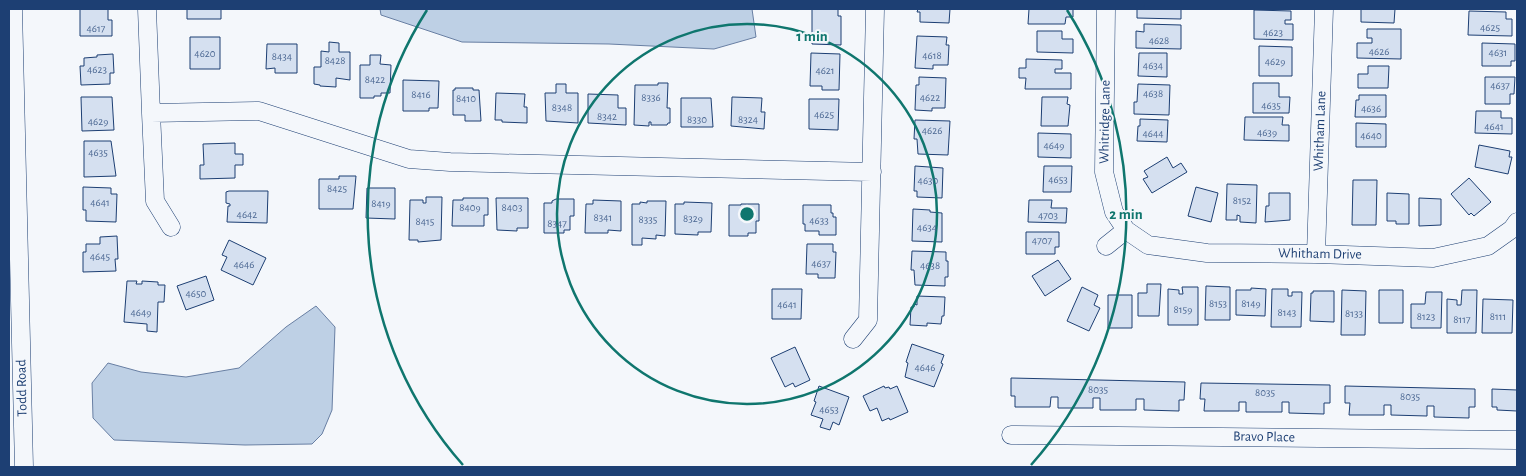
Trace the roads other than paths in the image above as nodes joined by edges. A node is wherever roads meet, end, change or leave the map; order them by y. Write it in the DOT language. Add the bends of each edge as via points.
graph roads {
  1 [pos="13,9"];
  2 [pos="147,9"];
  3 [pos="875,9"];
  4 [pos="1106,9"];
  5 [pos="1324,9"];
  6 [pos="151,113"];
  7 [pos="872,172"];
  8 [pos="171,227"];
  9 [pos="1515,229"];
  10 [pos="1126,230"];
  11 [pos="1106,246"];
  12 [pos="1316,254"];
  13 [pos="852,339"];
  14 [pos="1011,435"];
  15 [pos="1517,440"];
  16 [pos="24,467"];
  1 -- 16 [label="street, Todd Road"];
  2 -- 6 [label="street"];
  3 -- 7 [label="street"];
  4 -- 10 [label="street, Whitridge Lane" via="1104,172 1114,212"];
  5 -- 12 [label="street, Whitham Lane"];
  6 -- 7 [label="street" via="258,111 409,159"];
  6 -- 8 [label="street" via="155,201"];
  7 -- 13 [label="street" via="868,320"];
  9 -- 12 [label="street, Whitham Drive" via="1488,246 1433,258"];
  10 -- 11 [label="street"];
  10 -- 12 [label="street, Whitham Drive" via="1148,245 1183,250"];
  14 -- 15 [label="street, Bravo Place"];
}
